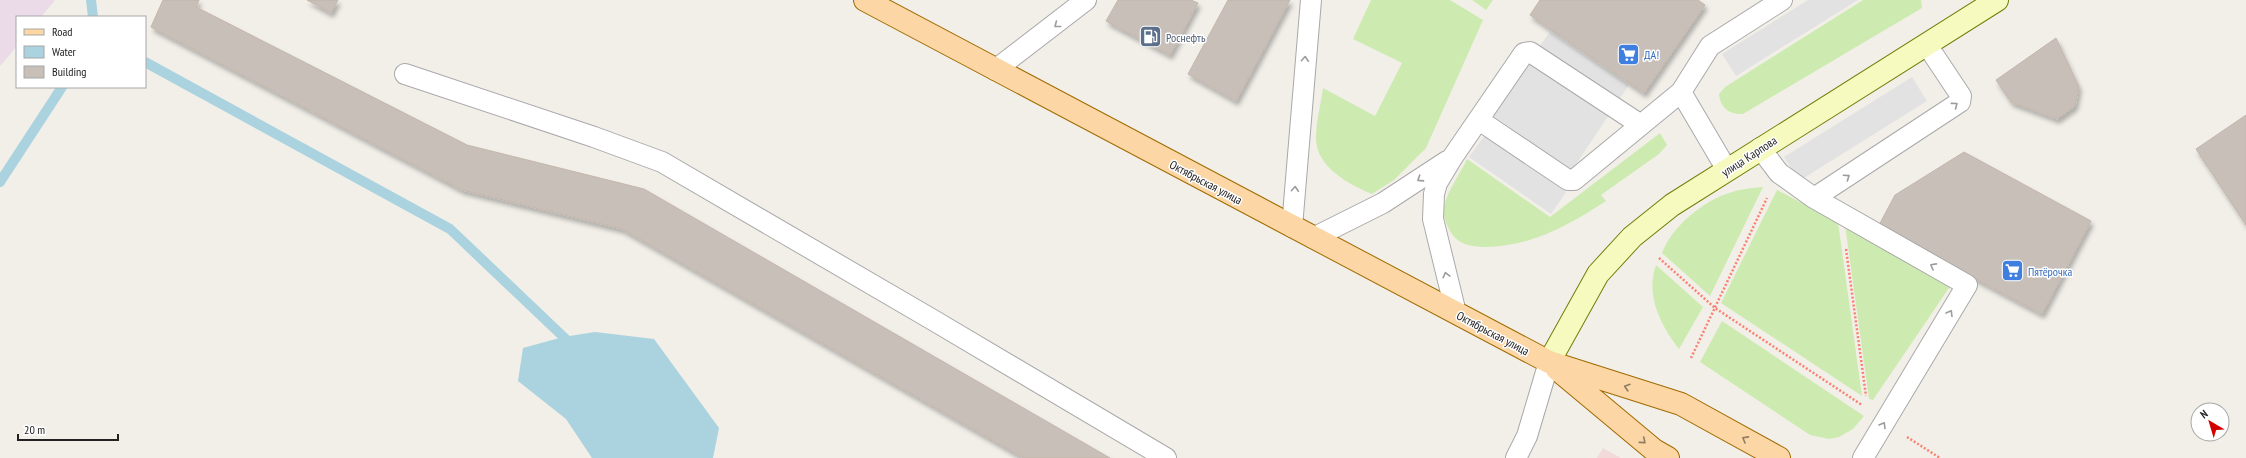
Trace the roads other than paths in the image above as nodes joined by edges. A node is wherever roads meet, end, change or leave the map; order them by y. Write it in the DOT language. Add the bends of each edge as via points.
graph roads {
  1 [pos="865,0"];
  2 [pos="1086,0"];
  3 [pos="1311,0"];
  4 [pos="1782,0"];
  5 [pos="1985,3"];
  6 [pos="1927,45"];
  7 [pos="995,70"];
  8 [pos="405,74"];
  9 [pos="1681,92"];
  10 [pos="1479,120"];
  11 [pos="1641,125"];
  12 [pos="1760,148"];
  13 [pos="1452,158"];
  14 [pos="1727,170"];
  15 [pos="1814,198"];
  16 [pos="1292,228"];
  17 [pos="1313,238"];
  18 [pos="1456,313"];
  19 [pos="1548,362"];
  20 [pos="1166,458"];
  21 [pos="1516,458"];
  22 [pos="1668,458"];
  23 [pos="1779,458"];
  24 [pos="1863,458"];
  1 -- 7 [label="main road, Октябрьская улица"];
  2 -- 7 [label="lane, one-way"];
  16 -- 3 [label="lane, one-way"];
  4 -- 9 [label="lane" via="1710,46"];
  5 -- 6 [label="main road, улица Карпова"];
  6 -- 12 [label="main road, улица Карпова"];
  15 -- 6 [label="lane, one-way" via="1960,102 1961,96"];
  7 -- 16 [label="main road, Октябрьская улица"];
  8 -- 20 [label="lane" via="662,162"];
  9 -- 11 [label="lane"];
  9 -- 14 [label="lane"];
  10 -- 11 [label="lane" via="1570,181"];
  10 -- 11 [label="lane" via="1524,53 1528,52"];
  10 -- 13 [label="lane"];
  12 -- 14 [label="main road, улица Карпова"];
  12 -- 15 [label="lane" via="1779,173"];
  13 -- 17 [label="lane, one-way" via="1383,203"];
  18 -- 13 [label="lane, one-way" via="1432,210 1437,183"];
  14 -- 19 [label="main road, улица Карпова" via="1672,205 1632,237 1598,274"];
  24 -- 15 [label="lane, one-way" via="1967,284"];
  16 -- 17 [label="main road, Октябрьская улица"];
  17 -- 18 [label="main road, Октябрьская улица"];
  18 -- 19 [label="main road, Октябрьская улица"];
  19 -- 21 [label="lane" via="1527,436"];
  19 -- 22 [label="main road, Октябрьская улица, one-way" via="1654,450"];
  23 -- 19 [label="main road, Октябрьская улица, one-way" via="1681,404"];
}
